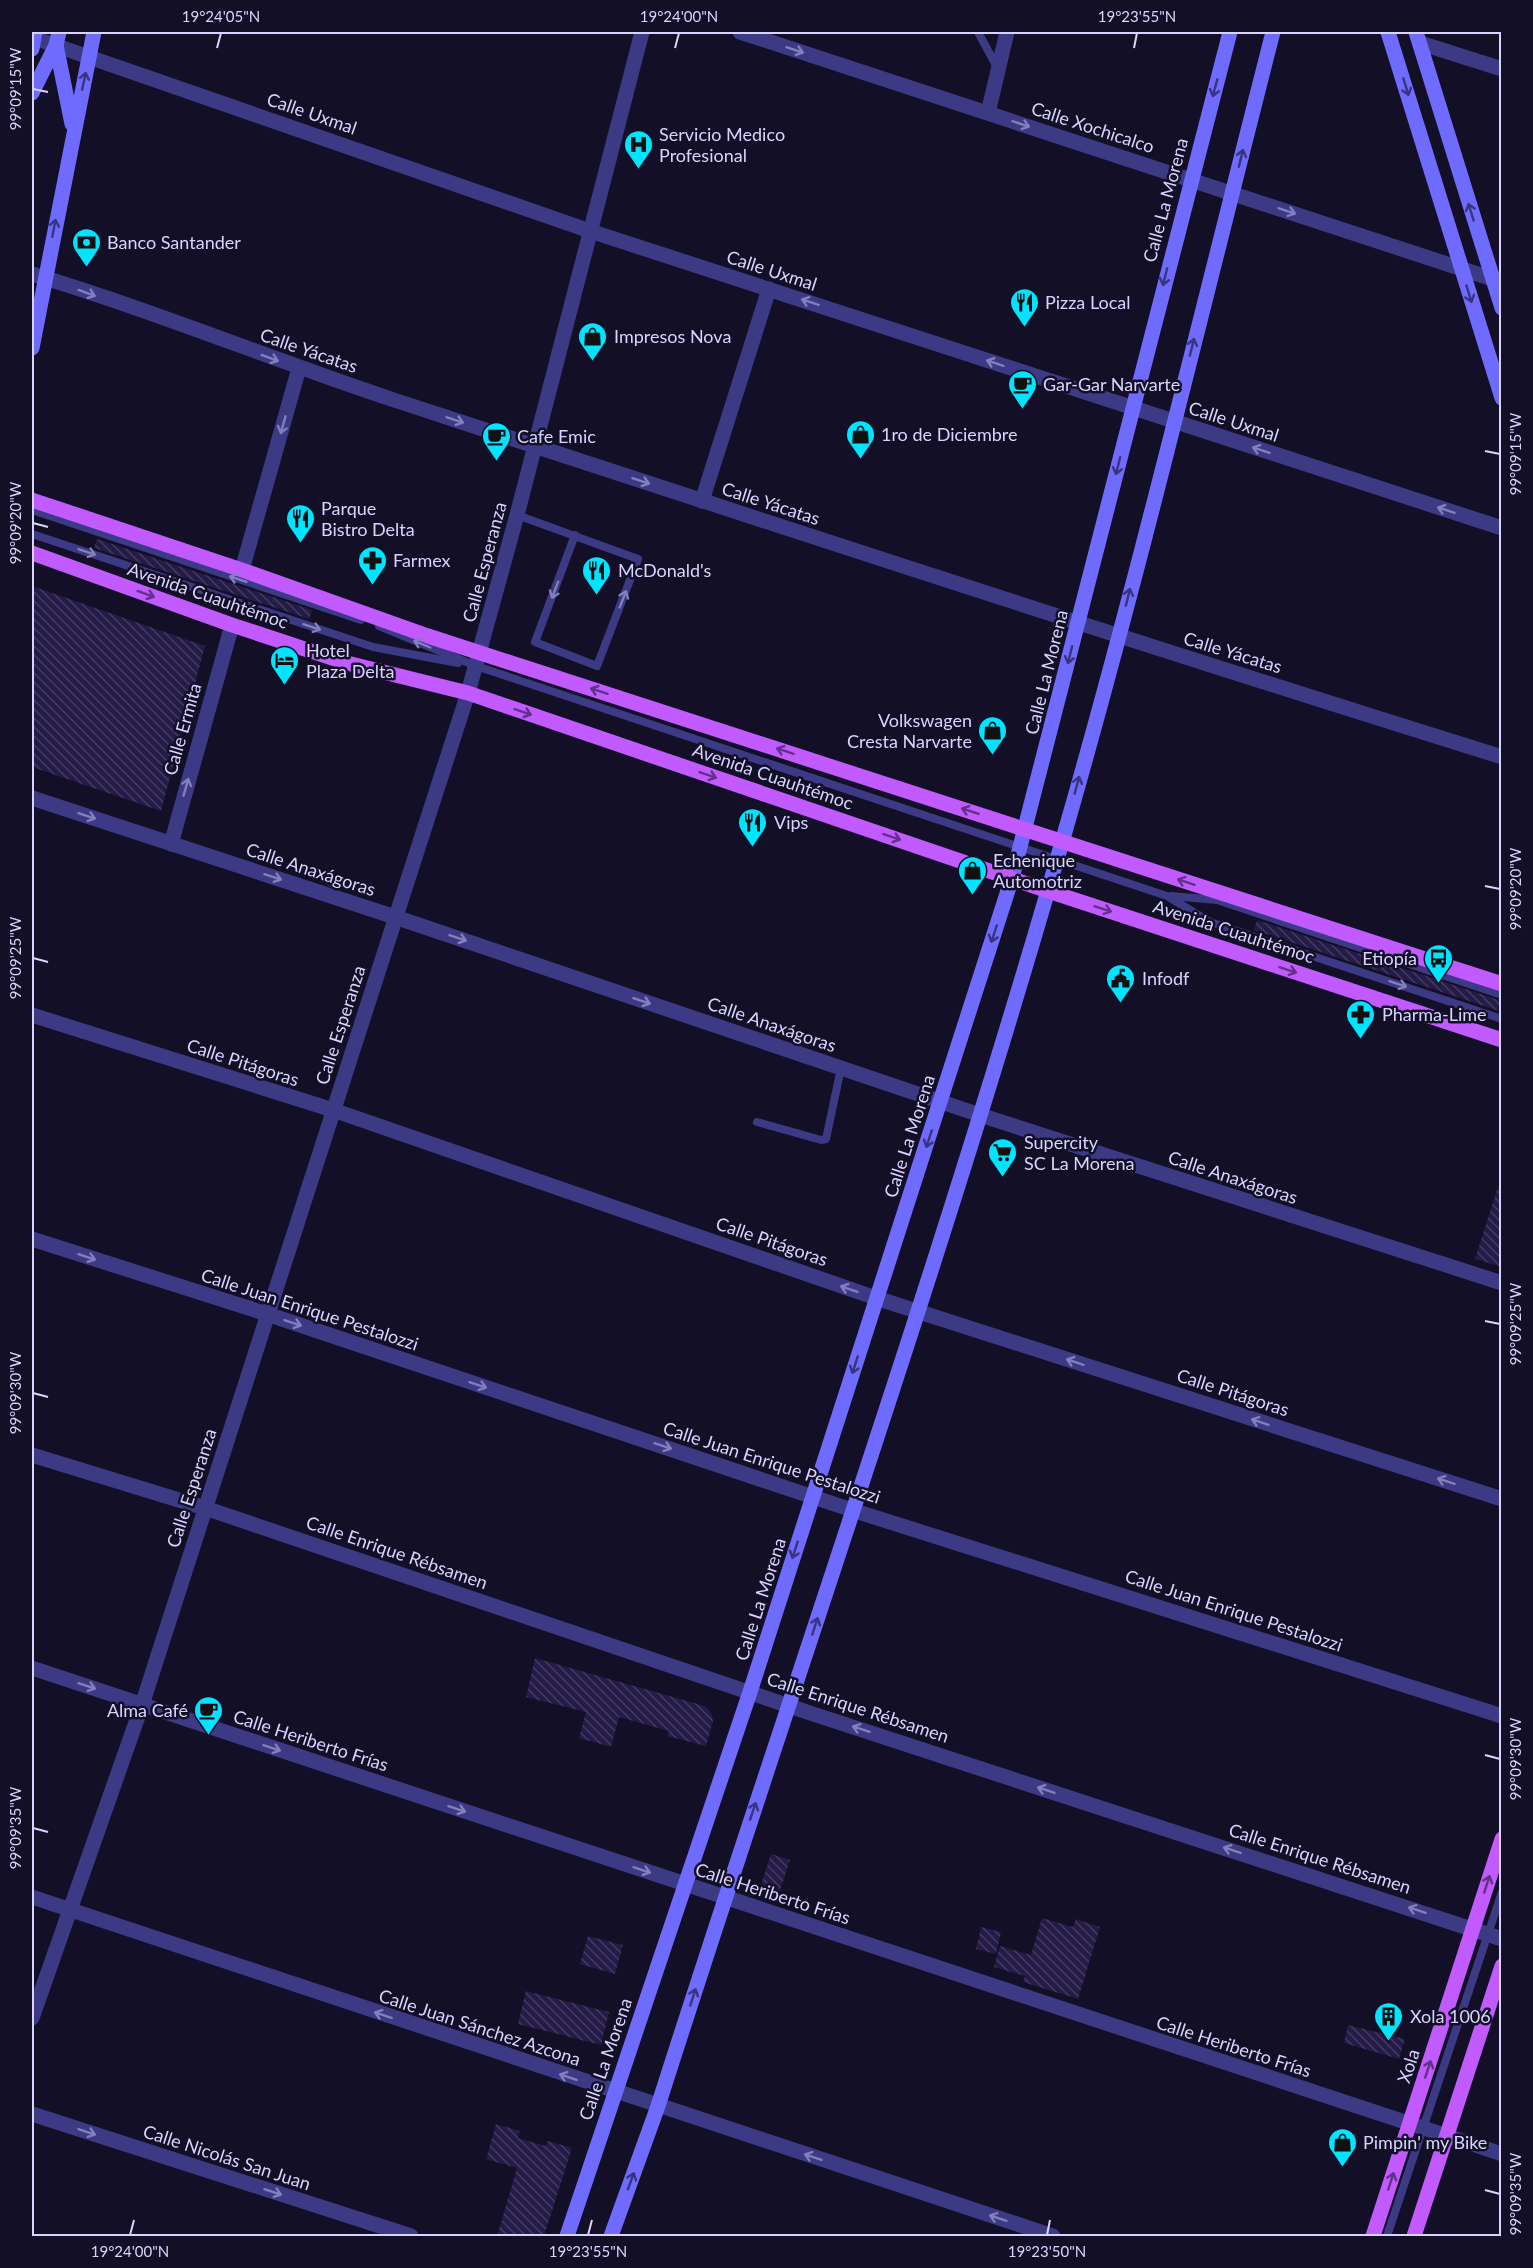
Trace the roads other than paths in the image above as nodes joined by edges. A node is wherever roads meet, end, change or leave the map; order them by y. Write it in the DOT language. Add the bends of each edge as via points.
graph roads {
  1 [pos="94,32"];
  2 [pos="642,32"];
  3 [pos="740,32"];
  4 [pos="978,32"];
  5 [pos="1007,32"];
  6 [pos="1230,32"];
  7 [pos="1273,32"];
  8 [pos="1387,32"];
  9 [pos="1418,37"];
  10 [pos="58,38"];
  11 [pos="34,40"];
  12 [pos="89,56"];
  13 [pos="998,69"];
  14 [pos="1502,69"];
  15 [pos="32,93"];
  16 [pos="988,113"];
  17 [pos="74,130"];
  18 [pos="1190,180"];
  19 [pos="1232,193"];
  20 [pos="590,231"];
  21 [pos="1461,268"];
  22 [pos="38,276"];
  23 [pos="1497,280"];
  24 [pos="769,289"];
  25 [pos="1502,308"];
  26 [pos="32,348"];
  27 [pos="299,368"];
  28 [pos="1502,398"];
  29 [pos="1132,408"];
  30 [pos="1173,421"];
  31 [pos="535,446"];
  32 [pos="32,500"];
  33 [pos="702,501"];
  34 [pos="32,510"];
  35 [pos="517,515"];
  36 [pos="1502,528"];
  37 [pos="32,534"];
  38 [pos="575,535"];
  39 [pos="32,553"];
  40 [pos="242,570"];
  41 [pos="1078,624"];
  42 [pos="232,625"];
  43 [pos="1118,637"];
  44 [pos="478,660"];
  45 [pos="468,693"];
  46 [pos="1502,757"];
  47 [pos="32,798"];
  48 [pos="1026,829"];
  49 [pos="1062,842"];
  50 [pos="171,843"];
  51 [pos="1021,848"];
  52 [pos="1057,860"];
  53 [pos="1012,878"];
  54 [pos="1048,891"];
  55 [pos="1167,896"];
  56 [pos="395,917"];
  57 [pos="1502,984"];
  58 [pos="1502,994"];
  59 [pos="32,1015"];
  60 [pos="1502,1018"];
  61 [pos="1502,1040"];
  62 [pos="841,1068"];
  63 [pos="941,1102"];
  64 [pos="333,1110"];
  65 [pos="980,1115"];
  66 [pos="757,1122"];
  67 [pos="32,1239"];
  68 [pos="1502,1283"];
  69 [pos="876,1298"];
  70 [pos="917,1311"];
  71 [pos="267,1314"];
  72 [pos="32,1455"];
  73 [pos="813,1496"];
  74 [pos="1502,1499"];
  75 [pos="205,1508"];
  76 [pos="852,1510"];
  77 [pos="32,1668"];
  78 [pos="750,1692"];
  79 [pos="142,1705"];
  80 [pos="789,1705"];
  81 [pos="1502,1716"];
  82 [pos="1502,1839"];
  83 [pos="685,1885"];
  84 [pos="1502,1892"];
  85 [pos="32,1897"];
  86 [pos="724,1898"];
  87 [pos="70,1910"];
  88 [pos="1473,1929"];
  89 [pos="1495,1936"];
  90 [pos="1502,1966"];
  91 [pos="32,2018"];
  92 [pos="614,2092"];
  93 [pos="658,2106"];
  94 [pos="32,2114"];
  95 [pos="1416,2127"];
  96 [pos="1446,2136"];
  97 [pos="1502,2154"];
  98 [pos="411,2236"];
  99 [pos="567,2236"];
  100 [pos="611,2236"];
  101 [pos="1053,2236"];
  102 [pos="1373,2236"];
  103 [pos="1387,2236"];
  104 [pos="1414,2236"];
  1 -- 12 [label="street"];
  2 -- 20 [label="street, Calle Esperanza"];
  3 -- 16 [label="street, Calle Xochicalco, one-way"];
  4 -- 13 [label="lane"];
  5 -- 13 [label="street"];
  6 -- 18 [label="street, Calle La Morena, one-way"];
  19 -- 7 [label="street, one-way"];
  8 -- 21 [label="street, one-way"];
  9 -- 14 [label="street"];
  23 -- 9 [label="street, one-way"];
  10 -- 11 [label="street, Calle Uxmal"];
  10 -- 12 [label="street, Calle Uxmal"];
  10 -- 15 [label="street"];
  10 -- 17 [label="street"];
  17 -- 12 [label="street, one-way"];
  12 -- 20 [label="street, Calle Uxmal"];
  13 -- 16 [label="street"];
  16 -- 18 [label="street, Calle Xochicalco, one-way"];
  22 -- 17 [label="street, one-way"];
  18 -- 19 [label="street, Calle Xochicalco"];
  18 -- 29 [label="street, Calle La Morena, one-way"];
  19 -- 21 [label="street, Calle Xochicalco, one-way"];
  30 -- 19 [label="street, one-way"];
  20 -- 24 [label="street, Calle Uxmal"];
  20 -- 31 [label="street, Calle Esperanza"];
  21 -- 23 [label="street, Calle Xochicalco"];
  21 -- 28 [label="street, one-way"];
  22 -- 26 [label="street"];
  22 -- 27 [label="street, Calle Yácatas, one-way"];
  23 -- 25 [label="street"];
  29 -- 24 [label="street, Calle Uxmal, one-way"];
  24 -- 33 [label="street"];
  27 -- 31 [label="street, Calle Yácatas, one-way"];
  27 -- 40 [label="street, one-way"];
  29 -- 30 [label="street, Calle Uxmal"];
  29 -- 41 [label="street, Calle La Morena, one-way"];
  36 -- 30 [label="street, Calle Uxmal, one-way"];
  43 -- 30 [label="street, one-way"];
  31 -- 33 [label="street, Calle Yácatas, one-way"];
  31 -- 35 [label="street, Calle Esperanza"];
  32 -- 40 [label="main road, Avenida Cuauhtémoc"];
  33 -- 41 [label="street, Calle Yácatas"];
  44 -- 34 [label="lane, Avenida Cuauhtémoc, one-way"];
  35 -- 38 [label="lane"];
  35 -- 44 [label="street, Calle Esperanza"];
  37 -- 44 [label="lane, Avenida Cuauhtémoc, one-way" via="373,646"];
  38 -- 38 [label="lane, one-way" via="535,642 597,666 638,559"];
  39 -- 42 [label="main road, Avenida Cuauhtémoc, one-way"];
  40 -- 44 [label="main road, Avenida Cuauhtémoc"];
  41 -- 43 [label="street, Calle Yácatas"];
  41 -- 48 [label="street, Calle La Morena, one-way"];
  42 -- 45 [label="main road, Avenida Cuauhtémoc" via="347,663"];
  50 -- 42 [label="street, Calle Ermita, one-way"];
  43 -- 46 [label="street, Calle Yácatas"];
  49 -- 43 [label="street, one-way"];
  44 -- 45 [label="street, Calle Esperanza"];
  48 -- 44 [label="main road, Avenida Cuauhtémoc, one-way"];
  44 -- 51 [label="lane, Avenida Cuauhtémoc"];
  45 -- 53 [label="main road, Avenida Cuauhtémoc, one-way"];
  45 -- 56 [label="street, Calle Esperanza"];
  47 -- 50 [label="street, Calle Anaxágoras, one-way"];
  48 -- 49 [label="main road, Avenida Cuauhtémoc"];
  48 -- 51 [label="street, Calle La Morena"];
  49 -- 52 [label="street"];
  57 -- 49 [label="main road, Avenida Cuauhtémoc, one-way"];
  50 -- 56 [label="street, Calle Anaxágoras, one-way"];
  51 -- 52 [label="lane, Avenida Cuauhtémoc"];
  51 -- 53 [label="street, Calle La Morena"];
  52 -- 54 [label="street"];
  52 -- 55 [label="lane, Avenida Cuauhtémoc"];
  53 -- 54 [label="main road, Avenida Cuauhtémoc"];
  53 -- 63 [label="street, Calle La Morena, one-way"];
  54 -- 61 [label="main road, Avenida Cuauhtémoc, one-way"];
  54 -- 65 [label="street"];
  55 -- 58 [label="lane, Avenida Cuauhtémoc" via="1217,900"];
  55 -- 60 [label="lane, Avenida Cuauhtémoc, one-way" via="1210,922"];
  56 -- 62 [label="street, Calle Anaxágoras, one-way"];
  56 -- 64 [label="street, Calle Esperanza"];
  59 -- 64 [label="street, Calle Pitágoras"];
  62 -- 63 [label="street, Calle Anaxágoras"];
  62 -- 66 [label="lane" via="826,1139"];
  63 -- 65 [label="street, Calle Anaxágoras"];
  63 -- 69 [label="street, Calle La Morena, one-way"];
  69 -- 64 [label="street, Calle Pitágoras, one-way"];
  64 -- 71 [label="street, Calle Esperanza"];
  65 -- 68 [label="street, Calle Anaxágoras"];
  65 -- 70 [label="street"];
  67 -- 71 [label="street, Calle Juan Enrique Pestalozzi, one-way"];
  69 -- 70 [label="street, Calle Pitágoras"];
  69 -- 73 [label="street, Calle La Morena, one-way"];
  74 -- 70 [label="street, Calle Pitágoras, one-way"];
  70 -- 76 [label="street"];
  71 -- 73 [label="street, Calle Juan Enrique Pestalozzi, one-way"];
  71 -- 75 [label="street, Calle Esperanza"];
  72 -- 75 [label="street, Calle Enrique Rébsamen"];
  73 -- 76 [label="street, Calle Juan Enrique Pestalozzi"];
  73 -- 78 [label="street, Calle La Morena, one-way"];
  75 -- 78 [label="street, Calle Enrique Rébsamen"];
  75 -- 79 [label="street, Calle Esperanza"];
  80 -- 76 [label="street, one-way"];
  76 -- 81 [label="street, Calle Juan Enrique Pestalozzi"];
  77 -- 79 [label="street, Calle Heriberto Frías, one-way"];
  78 -- 80 [label="street, Calle Enrique Rébsamen"];
  78 -- 83 [label="street, Calle La Morena"];
  79 -- 83 [label="street, Calle Heriberto Frías, one-way"];
  79 -- 87 [label="street, Calle Esperanza"];
  86 -- 80 [label="street, one-way"];
  88 -- 80 [label="street, Calle Enrique Rébsamen, one-way"];
  88 -- 82 [label="main road, Xola, one-way"];
  83 -- 86 [label="street, Calle Heriberto Frías"];
  83 -- 92 [label="street, Calle La Morena"];
  84 -- 89 [label="lane"];
  85 -- 87 [label="street, Calle Juan Sánchez Azcona"];
  93 -- 86 [label="street, one-way"];
  86 -- 95 [label="street, Calle Heriberto Frías"];
  87 -- 91 [label="street, Calle Esperanza"];
  92 -- 87 [label="street, Calle Juan Sánchez Azcona, one-way"];
  88 -- 89 [label="street, Calle Enrique Rébsamen"];
  95 -- 88 [label="main road, Xola, one-way"];
  89 -- 95 [label="lane"];
  90 -- 96 [label="main road"];
  92 -- 93 [label="street, Calle Juan Sánchez Azcona"];
  92 -- 99 [label="street, Calle La Morena"];
  100 -- 93 [label="street, one-way"];
  101 -- 93 [label="street, Calle Juan Sánchez Azcona, one-way"];
  94 -- 98 [label="street, Calle Nicolás San Juan, one-way"];
  95 -- 96 [label="street, Calle Heriberto Frías"];
  102 -- 95 [label="main road, Xola, one-way"];
  95 -- 103 [label="lane"];
  96 -- 97 [label="street, Calle Heriberto Frías"];
  96 -- 104 [label="main road"];
}
